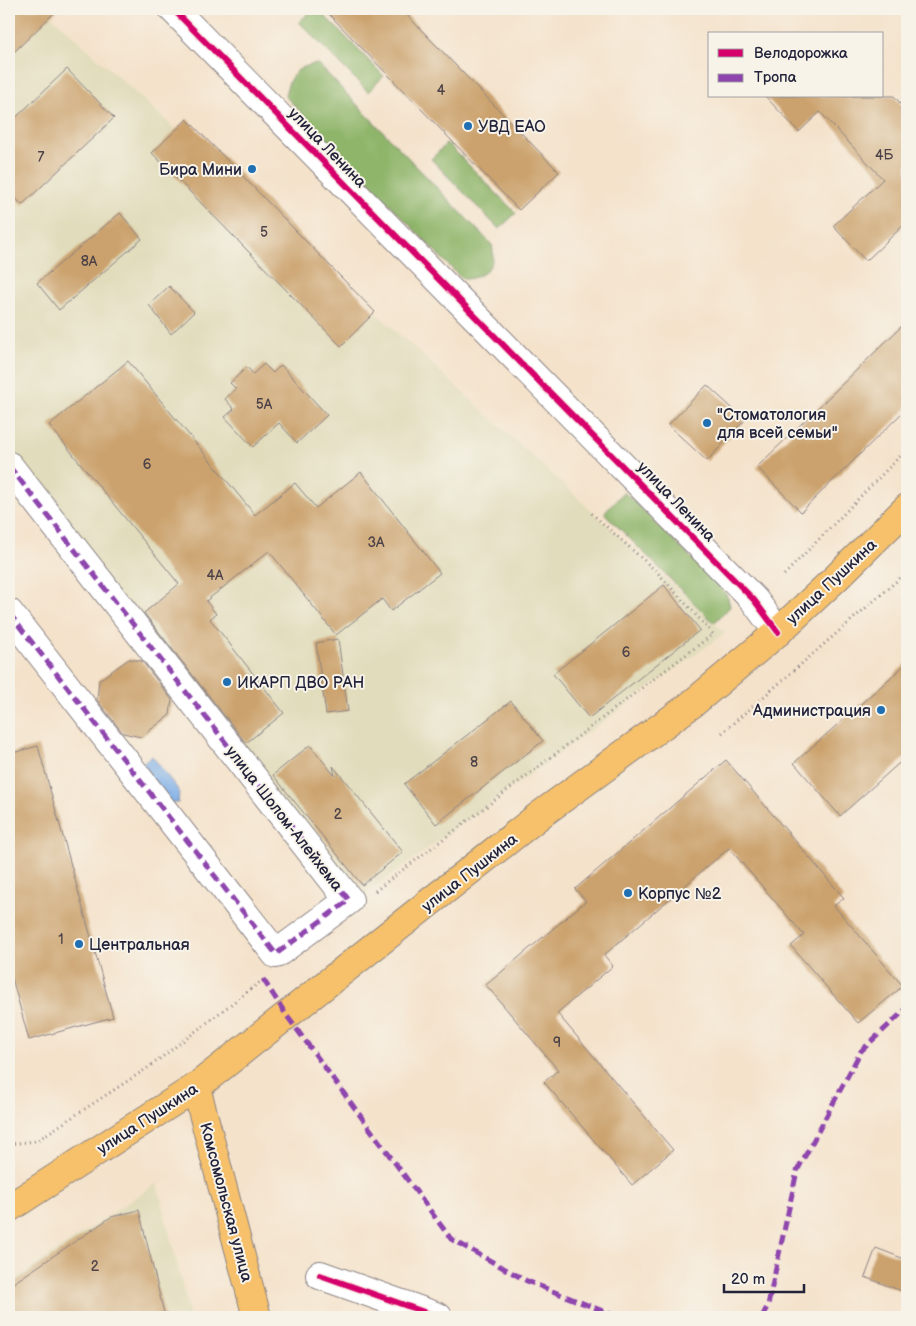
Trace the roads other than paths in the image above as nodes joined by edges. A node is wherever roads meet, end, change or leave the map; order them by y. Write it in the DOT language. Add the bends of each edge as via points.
graph roads {
  1 [pos="173,9"];
  2 [pos="9,466"];
  3 [pos="907,508"];
  4 [pos="9,613"];
  5 [pos="778,632"];
  6 [pos="196,1087"];
  7 [pos="9,1208"];
  8 [pos="320,1275"];
  9 [pos="257,1317"];
  10 [pos="438,1317"];
  1 -- 5 [label="street, улица Ленина" via="754,600"];
  2 -- 4 [label="street, улица Шолом-Алейхема" via="349,900 276,954"];
  3 -- 5 [label="main road, улица Пушкина"];
  5 -- 6 [label="main road, улица Пушкина" via="692,704 540,815"];
  6 -- 7 [label="main road, улица Пушкина"];
  6 -- 9 [label="main road, Комсомольская улица"];
  8 -- 10 [label="street"];
}
